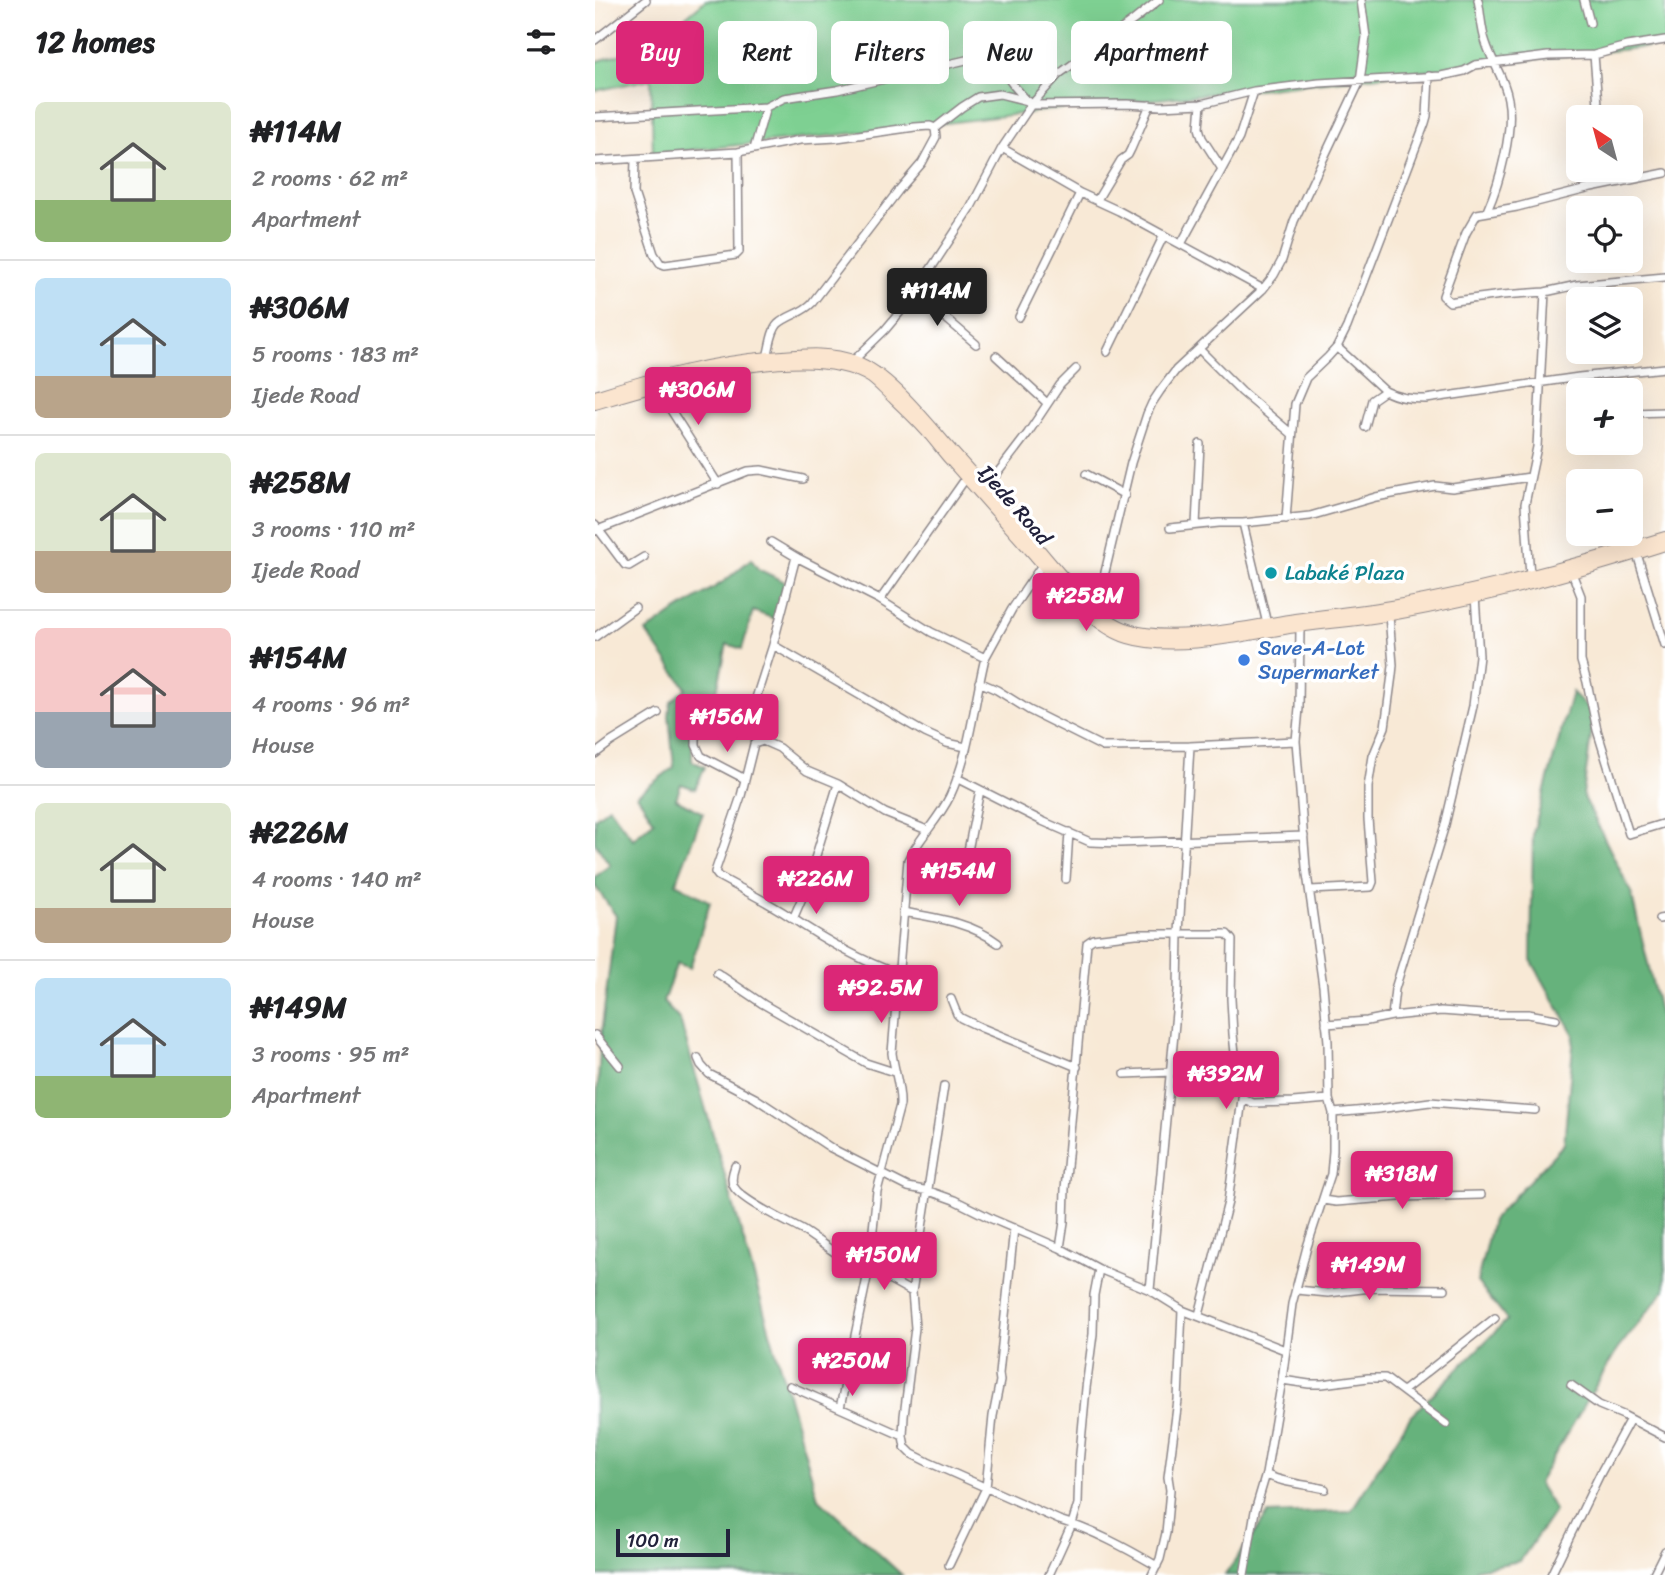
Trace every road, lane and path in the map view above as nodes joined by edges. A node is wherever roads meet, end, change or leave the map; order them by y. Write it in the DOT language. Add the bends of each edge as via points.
graph roads {
  1 [pos="646,0"];
  2 [pos="1159,0"];
  3 [pos="1361,0"];
  4 [pos="1478,0"];
  5 [pos="1584,0"];
  6 [pos="1590,23"];
  7 [pos="595,40"];
  8 [pos="1665,40"];
  9 [pos="1594,55"];
  10 [pos="1494,63"];
  11 [pos="1429,76"];
  12 [pos="1360,81"];
  13 [pos="1254,91"];
  14 [pos="1030,103"];
  15 [pos="1201,104"];
  16 [pos="1150,105"];
  17 [pos="1598,105"];
  18 [pos="766,107"];
  19 [pos="595,117"];
  20 [pos="935,128"];
  21 [pos="1002,148"];
  22 [pos="754,149"];
  23 [pos="738,152"];
  24 [pos="635,160"];
  25 [pos="595,161"];
  26 [pos="1222,169"];
  27 [pos="1665,173"];
  28 [pos="1080,193"];
  29 [pos="1097,200"];
  30 [pos="1487,211"];
  31 [pos="1164,235"];
  32 [pos="1181,244"];
  33 [pos="1665,277"];
  34 [pos="1263,289"];
  35 [pos="915,292"];
  36 [pos="1545,292"];
  37 [pos="1019,317"];
  38 [pos="977,344"];
  39 [pos="1337,347"];
  40 [pos="1199,349"];
  41 [pos="1107,352"];
  42 [pos="996,356"];
  43 [pos="767,357"];
  44 [pos="855,360"];
  45 [pos="1665,368"];
  46 [pos="1076,369"];
  47 [pos="1540,383"];
  48 [pos="655,385"];
  49 [pos="1385,391"];
  50 [pos="595,396"];
  51 [pos="1047,403"];
  52 [pos="595,404"];
  53 [pos="1665,412"];
  54 [pos="1643,413"];
  55 [pos="1365,427"];
  56 [pos="1292,434"];
  57 [pos="1200,444"];
  58 [pos="1086,474"];
  59 [pos="1530,477"];
  60 [pos="967,478"];
  61 [pos="803,479"];
  62 [pos="718,484"];
  63 [pos="986,488"];
  64 [pos="1125,495"];
  65 [pos="1286,519"];
  66 [pos="1243,523"];
  67 [pos="1196,525"];
  68 [pos="1170,528"];
  69 [pos="596,529"];
  70 [pos="1665,537"];
  71 [pos="771,542"];
  72 [pos="1665,545"];
  73 [pos="1637,554"];
  74 [pos="644,557"];
  75 [pos="796,557"];
  76 [pos="1042,565"];
  77 [pos="1572,573"];
  78 [pos="1529,576"];
  79 [pos="1475,596"];
  80 [pos="880,600"];
  81 [pos="635,608"];
  82 [pos="1096,610"];
  83 [pos="1389,615"];
  84 [pos="1267,624"];
  85 [pos="1300,627"];
  86 [pos="595,637"];
  87 [pos="773,645"];
  88 [pos="1665,645"];
  89 [pos="985,658"];
  90 [pos="979,682"];
  91 [pos="756,698"];
  92 [pos="658,713"];
  93 [pos="696,736"];
  94 [pos="1296,741"];
  95 [pos="1189,746"];
  96 [pos="966,747"];
  97 [pos="595,754"];
  98 [pos="957,778"];
  99 [pos="745,779"];
  100 [pos="838,784"];
  101 [pos="981,790"];
  102 [pos="1665,823"];
  103 [pos="926,830"];
  104 [pos="1069,832"];
  105 [pos="1304,836"];
  106 [pos="1184,840"];
  107 [pos="963,876"];
  108 [pos="1066,879"];
  109 [pos="1310,890"];
  110 [pos="903,912"];
  111 [pos="793,919"];
  112 [pos="1179,933"];
  113 [pos="998,943"];
  114 [pos="717,973"];
  115 [pos="898,974"];
  116 [pos="951,999"];
  117 [pos="1392,1016"];
  118 [pos="1556,1019"];
  119 [pos="1326,1024"];
  120 [pos="595,1035"];
  121 [pos="698,1058"];
  122 [pos="620,1066"];
  123 [pos="1077,1067"];
  124 [pos="1171,1070"];
  125 [pos="894,1072"];
  126 [pos="1237,1072"];
  127 [pos="1125,1074"];
  128 [pos="944,1086"];
  129 [pos="1241,1098"];
  130 [pos="1329,1099"];
  131 [pos="1535,1110"];
  132 [pos="1333,1113"];
  133 [pos="735,1166"];
  134 [pos="882,1173"];
  135 [pos="929,1191"];
  136 [pos="1481,1195"];
  137 [pos="1323,1200"];
  138 [pos="1014,1228"];
  139 [pos="1059,1248"];
  140 [pos="869,1265"];
  141 [pos="1099,1269"];
  142 [pos="1445,1289"];
  143 [pos="1150,1290"];
  144 [pos="1297,1290"];
  145 [pos="912,1292"];
  146 [pos="1182,1310"];
  147 [pos="1199,1315"];
  148 [pos="1495,1318"];
  149 [pos="1285,1350"];
  150 [pos="1282,1380"];
  151 [pos="1571,1385"];
  152 [pos="790,1386"];
  153 [pos="1403,1391"];
  154 [pos="840,1409"];
  155 [pos="1630,1419"];
  156 [pos="1446,1424"];
  157 [pos="903,1436"];
  158 [pos="1665,1437"];
  159 [pos="1266,1474"];
  160 [pos="986,1488"];
  161 [pos="1325,1489"];
  162 [pos="1072,1524"];
  163 [pos="1665,1551"];
  164 [pos="949,1565"];
  165 [pos="1157,1566"];
  166 [pos="1049,1575"];
  167 [pos="1152,1575"];
  168 [pos="1244,1575"];
  169 [pos="1551,1575"];
  170 [pos="1653,1575"];
  1 -- 7 [label="street"];
  2 -- 14 [label="street" via="1059,74"];
  3 -- 12 [label="street" via="1366,37"];
  4 -- 10 [label="street" via="1485,42"];
  5 -- 6 [label="street"];
  8 -- 9 [label="street"];
  9 -- 10 [label="street"];
  9 -- 17 [label="street"];
  10 -- 11 [label="street"];
  10 -- 30 [label="street" via="1510,113 1497,188"];
  11 -- 12 [label="street"];
  11 -- 39 [label="street" via="1425,123"];
  12 -- 13 [label="street"];
  12 -- 34 [label="street" via="1294,221 1282,260"];
  13 -- 15 [label="street"];
  13 -- 26 [label="street" via="1239,138"];
  14 -- 16 [label="street"];
  14 -- 18 [label="street" via="999,66 966,60 784,98"];
  14 -- 20 [label="street" via="1000,94 978,97"];
  14 -- 21 [label="street"];
  15 -- 16 [label="street"];
  15 -- 26 [label="street" via="1202,138"];
  16 -- 29 [label="street" via="1128,155"];
  18 -- 19 [label="street"];
  18 -- 22 [label="street"];
  20 -- 22 [label="street" via="800,140"];
  20 -- 43 [label="street" via="936,137 922,163 812,303 775,329"];
  21 -- 28 [label="street"];
  21 -- 35 [label="street" via="970,209"];
  22 -- 23 [label="street"];
  23 -- 24 [label="street"];
  23 -- 24 [label="street" via="737,254 665,265 654,254 634,193"];
  24 -- 25 [label="street"];
  26 -- 32 [label="street"];
  27 -- 30 [label="street"];
  28 -- 29 [label="street"];
  28 -- 37 [label="street"];
  29 -- 31 [label="street"];
  30 -- 36 [label="street" via="1477,214 1466,233 1443,296 1450,302"];
  31 -- 32 [label="street"];
  31 -- 41 [label="street"];
  32 -- 34 [label="street"];
  33 -- 36 [label="street"];
  34 -- 40 [label="street"];
  35 -- 38 [label="street"];
  35 -- 44 [label="street"];
  36 -- 47 [label="street"];
  39 -- 49 [label="street"];
  39 -- 56 [label="street" via="1306,378 1295,404"];
  40 -- 56 [label="street"];
  40 -- 64 [label="street" via="1166,382 1147,414"];
  42 -- 51 [label="street"];
  43 -- 44 [label="main road, Ijede Road" via="818,354"];
  43 -- 50 [label="main road, Ijede Road" via="655,377"];
  44 -- 63 [label="main road, Ijede Road" via="875,371 928,421"];
  45 -- 47 [label="street"];
  46 -- 51 [label="street"];
  47 -- 49 [label="street" via="1426,399"];
  47 -- 59 [label="street" via="1537,447"];
  48 -- 52 [label="main road, Ijede Road"];
  48 -- 60 [label="main road, Ijede Road" via="767,365 817,362 852,369 890,395"];
  48 -- 62 [label="street"];
  49 -- 55 [label="street" via="1372,400"];
  51 -- 63 [label="street"];
  53 -- 54 [label="street"];
  56 -- 65 [label="street"];
  57 -- 67 [label="street"];
  58 -- 64 [label="street"];
  59 -- 65 [label="street" via="1453,488 1435,486"];
  59 -- 78 [label="street" via="1525,504"];
  60 -- 76 [label="main road, Ijede Road"];
  60 -- 80 [label="street"];
  61 -- 62 [label="street" via="761,470"];
  62 -- 69 [label="street"];
  63 -- 82 [label="main road, Ijede Road"];
  64 -- 82 [label="street"];
  65 -- 66 [label="street"];
  66 -- 67 [label="street"];
  66 -- 84 [label="street"];
  67 -- 68 [label="street"];
  69 -- 74 [label="street" via="625,565"];
  70 -- 78 [label="main road, Ijede Road"];
  71 -- 75 [label="street"];
  72 -- 73 [label="main road, Ijede Road"];
  73 -- 77 [label="main road, Ijede Road"];
  73 -- 88 [label="street"];
  75 -- 80 [label="street"];
  75 -- 87 [label="street"];
  76 -- 85 [label="main road, Ijede Road" via="1100,624 1129,638 1181,643"];
  76 -- 89 [label="street"];
  77 -- 79 [label="main road, Ijede Road"];
  77 -- 102 [label="street" via="1581,596 1581,661 1629,834"];
  78 -- 84 [label="main road, Ijede Road" via="1389,606"];
  79 -- 83 [label="main road, Ijede Road"];
  79 -- 117 [label="street" via="1479,656 1473,706 1445,825 1395,989"];
  80 -- 89 [label="street"];
  81 -- 86 [label="street"];
  82 -- 84 [label="main road, Ijede Road" via="1116,624 1149,634"];
  83 -- 85 [label="main road, Ijede Road"];
  83 -- 109 [label="street" via="1392,675 1385,727 1373,756 1368,787 1373,882 1371,887"];
  85 -- 94 [label="street"];
  87 -- 91 [label="street"];
  87 -- 96 [label="street" via="925,733"];
  89 -- 90 [label="street"];
  90 -- 95 [label="street" via="1103,747"];
  90 -- 96 [label="street"];
  92 -- 97 [label="street"];
  93 -- 99 [label="street" via="701,756"];
  94 -- 95 [label="street"];
  94 -- 105 [label="street"];
  95 -- 106 [label="street"];
  96 -- 98 [label="street"];
  98 -- 101 [label="street"];
  98 -- 103 [label="street"];
  99 -- 100 [label="street" via="754,744 763,741 807,771"];
  99 -- 111 [label="street" via="715,872"];
  100 -- 103 [label="street" via="885,813"];
  100 -- 111 [label="street"];
  101 -- 104 [label="street"];
  101 -- 107 [label="street"];
  103 -- 110 [label="street" via="908,860"];
  104 -- 106 [label="street" via="1103,843"];
  104 -- 108 [label="street"];
  105 -- 106 [label="street"];
  105 -- 109 [label="street"];
  106 -- 112 [label="street"];
  109 -- 119 [label="street"];
  110 -- 113 [label="street" via="964,924"];
  110 -- 115 [label="street"];
  111 -- 115 [label="street"];
  112 -- 123 [label="street" via="1136,934 1087,943"];
  112 -- 124 [label="street"];
  112 -- 126 [label="street" via="1223,933 1233,940 1231,999"];
  114 -- 125 [label="street" via="866,1063"];
  115 -- 125 [label="street"];
  116 -- 123 [label="street" via="961,1018"];
  117 -- 118 [label="street" via="1441,1010"];
  117 -- 119 [label="street"];
  119 -- 130 [label="street"];
  120 -- 122 [label="street"];
  121 -- 134 [label="street" via="709,1074 831,1148"];
  123 -- 139 [label="street"];
  124 -- 126 [label="street"];
  124 -- 127 [label="street"];
  124 -- 143 [label="street"];
  125 -- 134 [label="street" via="900,1105"];
  126 -- 129 [label="street"];
  128 -- 135 [label="street"];
  129 -- 130 [label="street" via="1253,1103"];
  129 -- 147 [label="street" via="1228,1202"];
  130 -- 132 [label="street"];
  131 -- 132 [label="street" via="1430,1102"];
  132 -- 137 [label="street" via="1333,1164"];
  133 -- 140 [label="street" via="731,1181 751,1201 849,1260"];
  134 -- 135 [label="street"];
  134 -- 140 [label="street"];
  135 -- 138 [label="street"];
  135 -- 145 [label="street"];
  136 -- 137 [label="street"];
  137 -- 144 [label="street"];
  138 -- 139 [label="street"];
  138 -- 160 [label="street"];
  139 -- 141 [label="street"];
  140 -- 145 [label="street"];
  140 -- 154 [label="street"];
  141 -- 143 [label="street"];
  141 -- 162 [label="street" via="1078,1504"];
  142 -- 144 [label="street"];
  143 -- 146 [label="street"];
  144 -- 149 [label="street"];
  145 -- 157 [label="street" via="915,1328"];
  146 -- 147 [label="street"];
  146 -- 165 [label="street" via="1166,1533"];
  147 -- 149 [label="street"];
  148 -- 153 [label="street"];
  149 -- 150 [label="street"];
  150 -- 153 [label="street" via="1322,1384 1380,1377"];
  150 -- 159 [label="street"];
  151 -- 155 [label="street"];
  152 -- 154 [label="street"];
  153 -- 156 [label="street"];
  154 -- 157 [label="street"];
  155 -- 158 [label="street"];
  155 -- 169 [label="street"];
  157 -- 160 [label="street" via="912,1454"];
  159 -- 161 [label="street"];
  159 -- 168 [label="street"];
  160 -- 162 [label="street"];
  160 -- 164 [label="street"];
  162 -- 165 [label="street"];
  162 -- 166 [label="street"];
  163 -- 170 [label="street"];
  165 -- 167 [label="street"];
}
